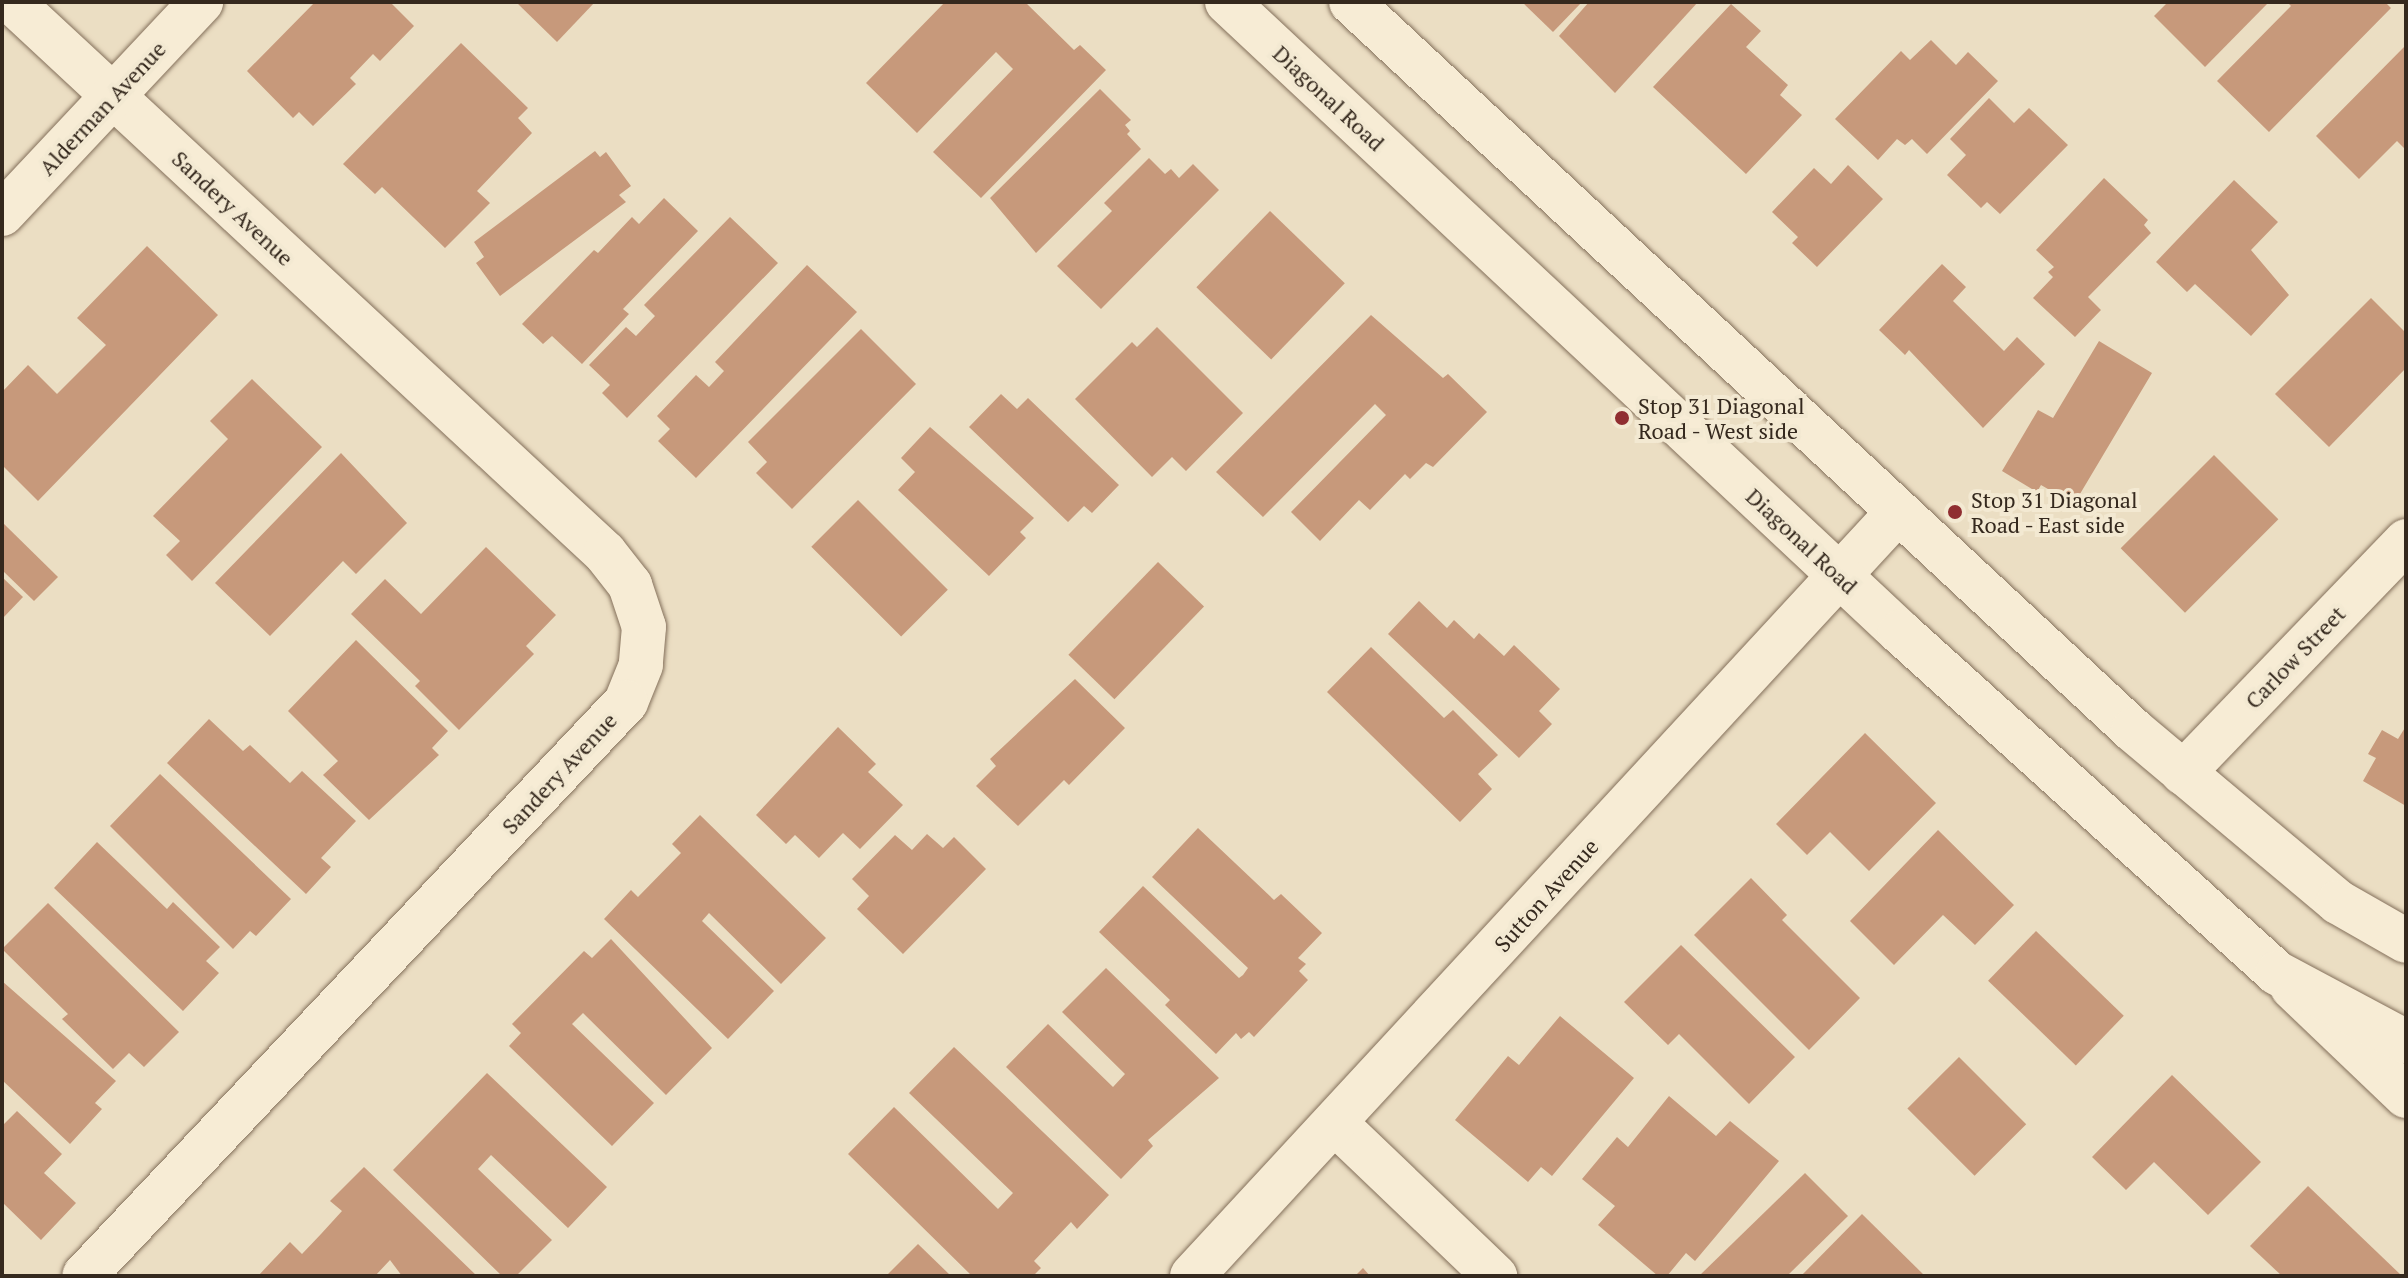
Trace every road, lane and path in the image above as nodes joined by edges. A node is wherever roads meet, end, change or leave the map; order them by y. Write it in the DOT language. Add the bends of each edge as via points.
graph roads {
  1 [pos="12,2"];
  2 [pos="201,2"];
  3 [pos="1227,2"];
  4 [pos="1351,2"];
  5 [pos="113,96"];
  6 [pos="2,214"];
  7 [pos="1898,512"];
  8 [pos="2406,541"];
  9 [pos="1839,575"];
  10 [pos="2183,773"];
  11 [pos="2406,941"];
  12 [pos="2277,973"];
  13 [pos="2406,1042"];
  14 [pos="2406,1096"];
  15 [pos="1337,1125"];
  16 [pos="84,1276"];
  17 [pos="1192,1276"];
  18 [pos="1495,1276"];
  1 -- 5 [label="street, Sandery Avenue"];
  2 -- 5 [label="street, Alderman Avenue"];
  3 -- 9 [label="street, Diagonal Road"];
  4 -- 7 [label="street"];
  5 -- 6 [label="street, Alderman Avenue"];
  5 -- 16 [label="street, Sandery Avenue" via="605,553 630,585 644,627 641,665 626,702"];
  7 -- 9 [label="street, Sutton Avenue"];
  7 -- 10 [label="street"];
  8 -- 10 [label="street, Carlow Street"];
  9 -- 12 [label="street, Diagonal Road"];
  9 -- 15 [label="street, Sutton Avenue"];
  10 -- 11 [label="street" via="2338,902"];
  12 -- 13 [label="street, Diagonal Road"];
  12 -- 14 [label="street"];
  15 -- 17 [label="street, Sutton Avenue"];
  15 -- 18 [label="street"];
}
